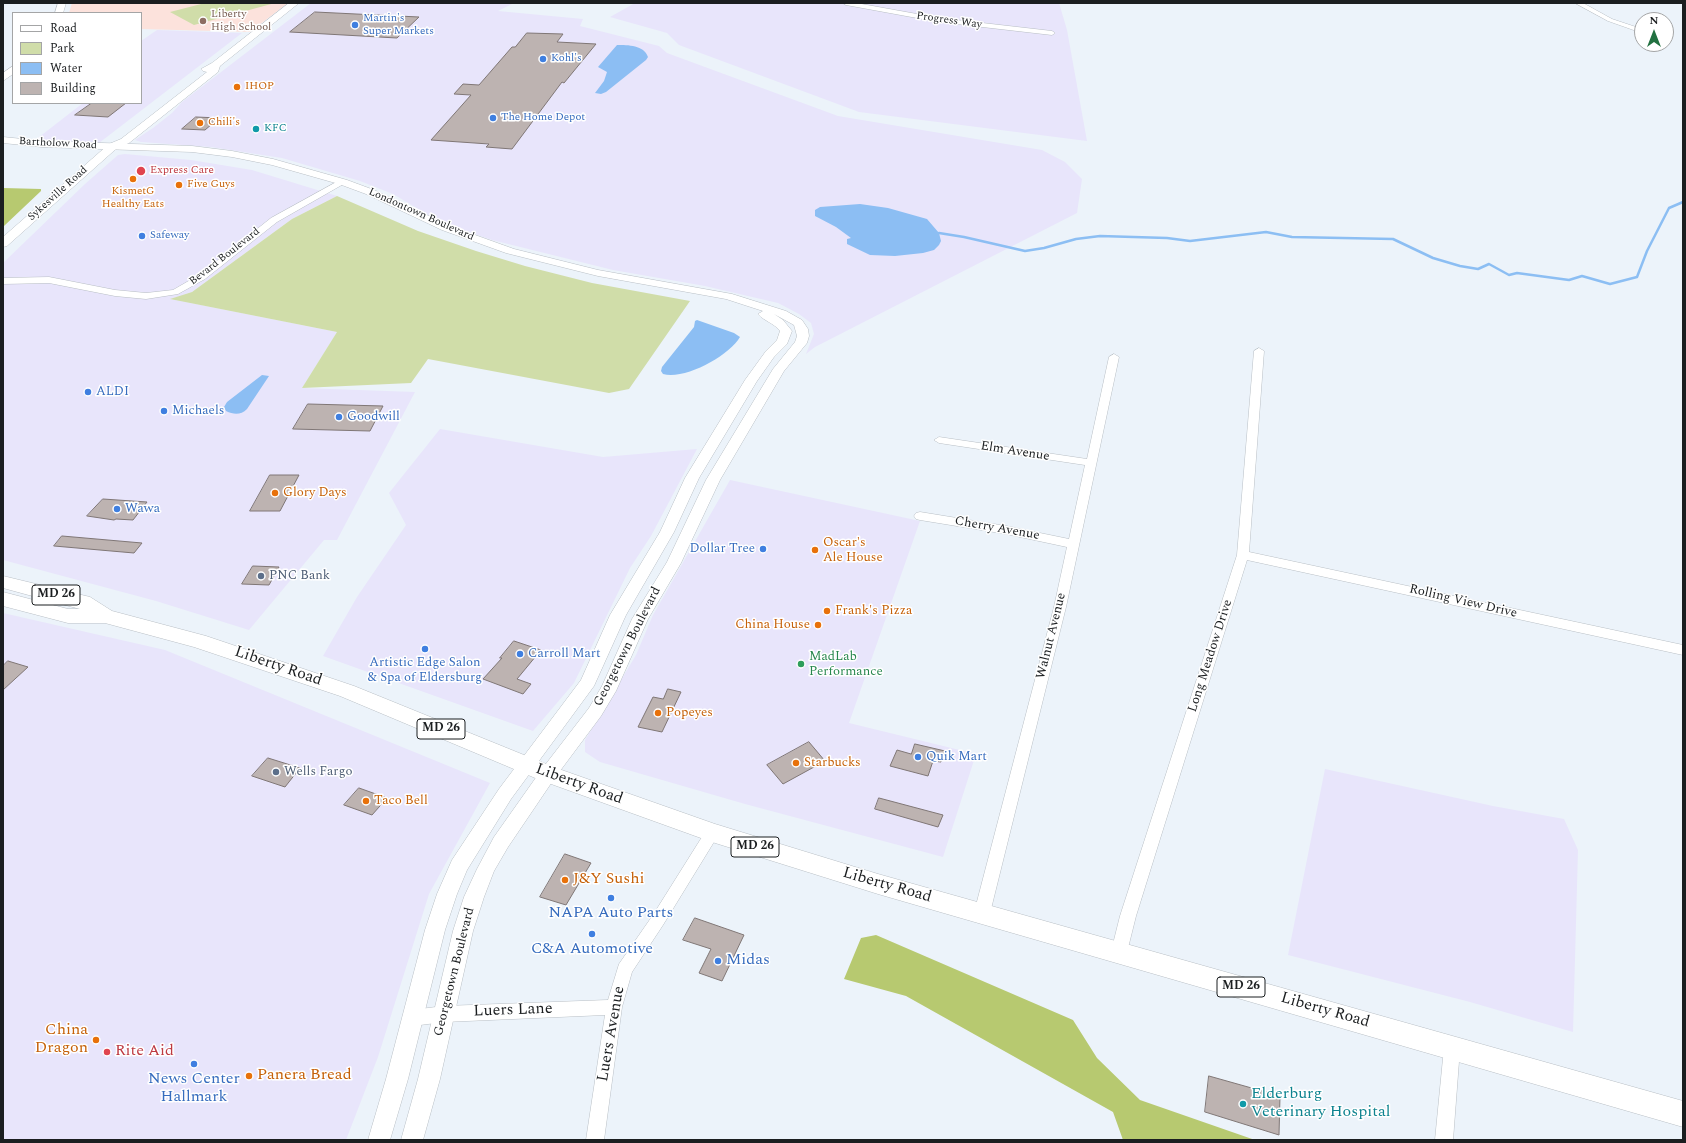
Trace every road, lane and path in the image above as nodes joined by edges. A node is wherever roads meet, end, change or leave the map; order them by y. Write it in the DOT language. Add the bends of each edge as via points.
graph roads {
  1 [pos="296,3"];
  2 [pos="846,3"];
  3 [pos="1578,3"];
  4 [pos="1634,28"];
  5 [pos="1052,33"];
  6 [pos="12,70"];
  7 [pos="3,78"];
  8 [pos="3,140"];
  9 [pos="42,144"];
  10 [pos="3,145"];
  11 [pos="110,148"];
  12 [pos="338,184"];
  13 [pos="3,243"];
  14 [pos="3,281"];
  15 [pos="747,306"];
  16 [pos="1259,351"];
  17 [pos="1114,357"];
  18 [pos="939,440"];
  19 [pos="1092,463"];
  20 [pos="920,516"];
  21 [pos="1073,544"];
  22 [pos="1243,555"];
  23 [pos="3,582"];
  24 [pos="3,599"];
  25 [pos="105,616"];
  26 [pos="1683,650"];
  27 [pos="526,765"];
  28 [pos="548,774"];
  29 [pos="712,833"];
  30 [pos="982,913"];
  31 [pos="1119,952"];
  32 [pos="614,1007"];
  33 [pos="444,1014"];
  34 [pos="412,1018"];
  35 [pos="1452,1048"];
  36 [pos="1683,1114"];
  37 [pos="379,1140"];
  38 [pos="412,1140"];
  39 [pos="595,1140"];
  40 [pos="1444,1140"];
  1 -- 11 [label="main road, Sykesville Road" via="216,65 203,70 115,140"];
  2 -- 5 [label="street, Progress Way" via="938,20"];
  3 -- 4 [label="street" via="1610,20"];
  6 -- 7 [label="street"];
  8 -- 9 [label="street, Bartholow Road"];
  9 -- 10 [label="street"];
  9 -- 11 [label="street, Bartholow Road"];
  10 -- 11 [label="street, Bartholow Road" via="31,148"];
  11 -- 12 [label="street, Londontown Boulevard" via="192,149 232,154 273,162"];
  11 -- 13 [label="main road, Sykesville Road"];
  12 -- 14 [label="street, Bevard Boulevard" via="274,220 202,277 175,292 146,296 49,280"];
  12 -- 15 [label="street, Londontown Boulevard" via="370,192 446,228 510,251 575,268 701,291"];
  15 -- 27 [label="street, Georgetown Boulevard" via="775,319 783,326 786,335 751,380 692,478 667,532 618,615 588,682"];
  15 -- 28 [label="street, Georgetown Boulevard" via="782,313 798,323 804,336 802,342 776,374 713,480 674,563 640,619 610,687 595,712"];
  16 -- 22 [label="street, Long Meadow Drive"];
  17 -- 19 [label="street, Walnut Avenue"];
  18 -- 19 [label="street, Elm Avenue"];
  19 -- 21 [label="street, Walnut Avenue"];
  20 -- 21 [label="street, Cherry Avenue"];
  21 -- 30 [label="street, Walnut Avenue" via="1060,607"];
  22 -- 26 [label="street, Rolling View Drive"];
  22 -- 31 [label="street, Long Meadow Drive" via="1128,916"];
  23 -- 25 [label="main road, Liberty Road / MD 26" via="83,602"];
  24 -- 25 [label="main road, Liberty Road / MD 26" via="68,616"];
  25 -- 27 [label="main road, Liberty Road / MD 26" via="199,641 347,691"];
  27 -- 28 [label="main road, Liberty Road / MD 26"];
  27 -- 34 [label="street, Georgetown Boulevard" via="459,866 435,930"];
  28 -- 29 [label="main road, Liberty Road / MD 26"];
  28 -- 33 [label="street, Georgetown Boulevard" via="501,842 486,869 463,931"];
  29 -- 30 [label="main road, Liberty Road / MD 26" via="806,863"];
  29 -- 32 [label="street, Luers Avenue" via="625,968"];
  30 -- 31 [label="main road, Liberty Road / MD 26"];
  31 -- 35 [label="main road, Liberty Road / MD 26"];
  32 -- 33 [label="street, Luers Lane"];
  32 -- 39 [label="street, Luers Avenue"];
  33 -- 34 [label="street, Luers Lane"];
  33 -- 38 [label="street, Georgetown Boulevard"];
  34 -- 37 [label="street, Georgetown Boulevard" via="398,1079"];
  35 -- 36 [label="main road, Liberty Road / MD 26"];
  35 -- 40 [label="street"];
}
